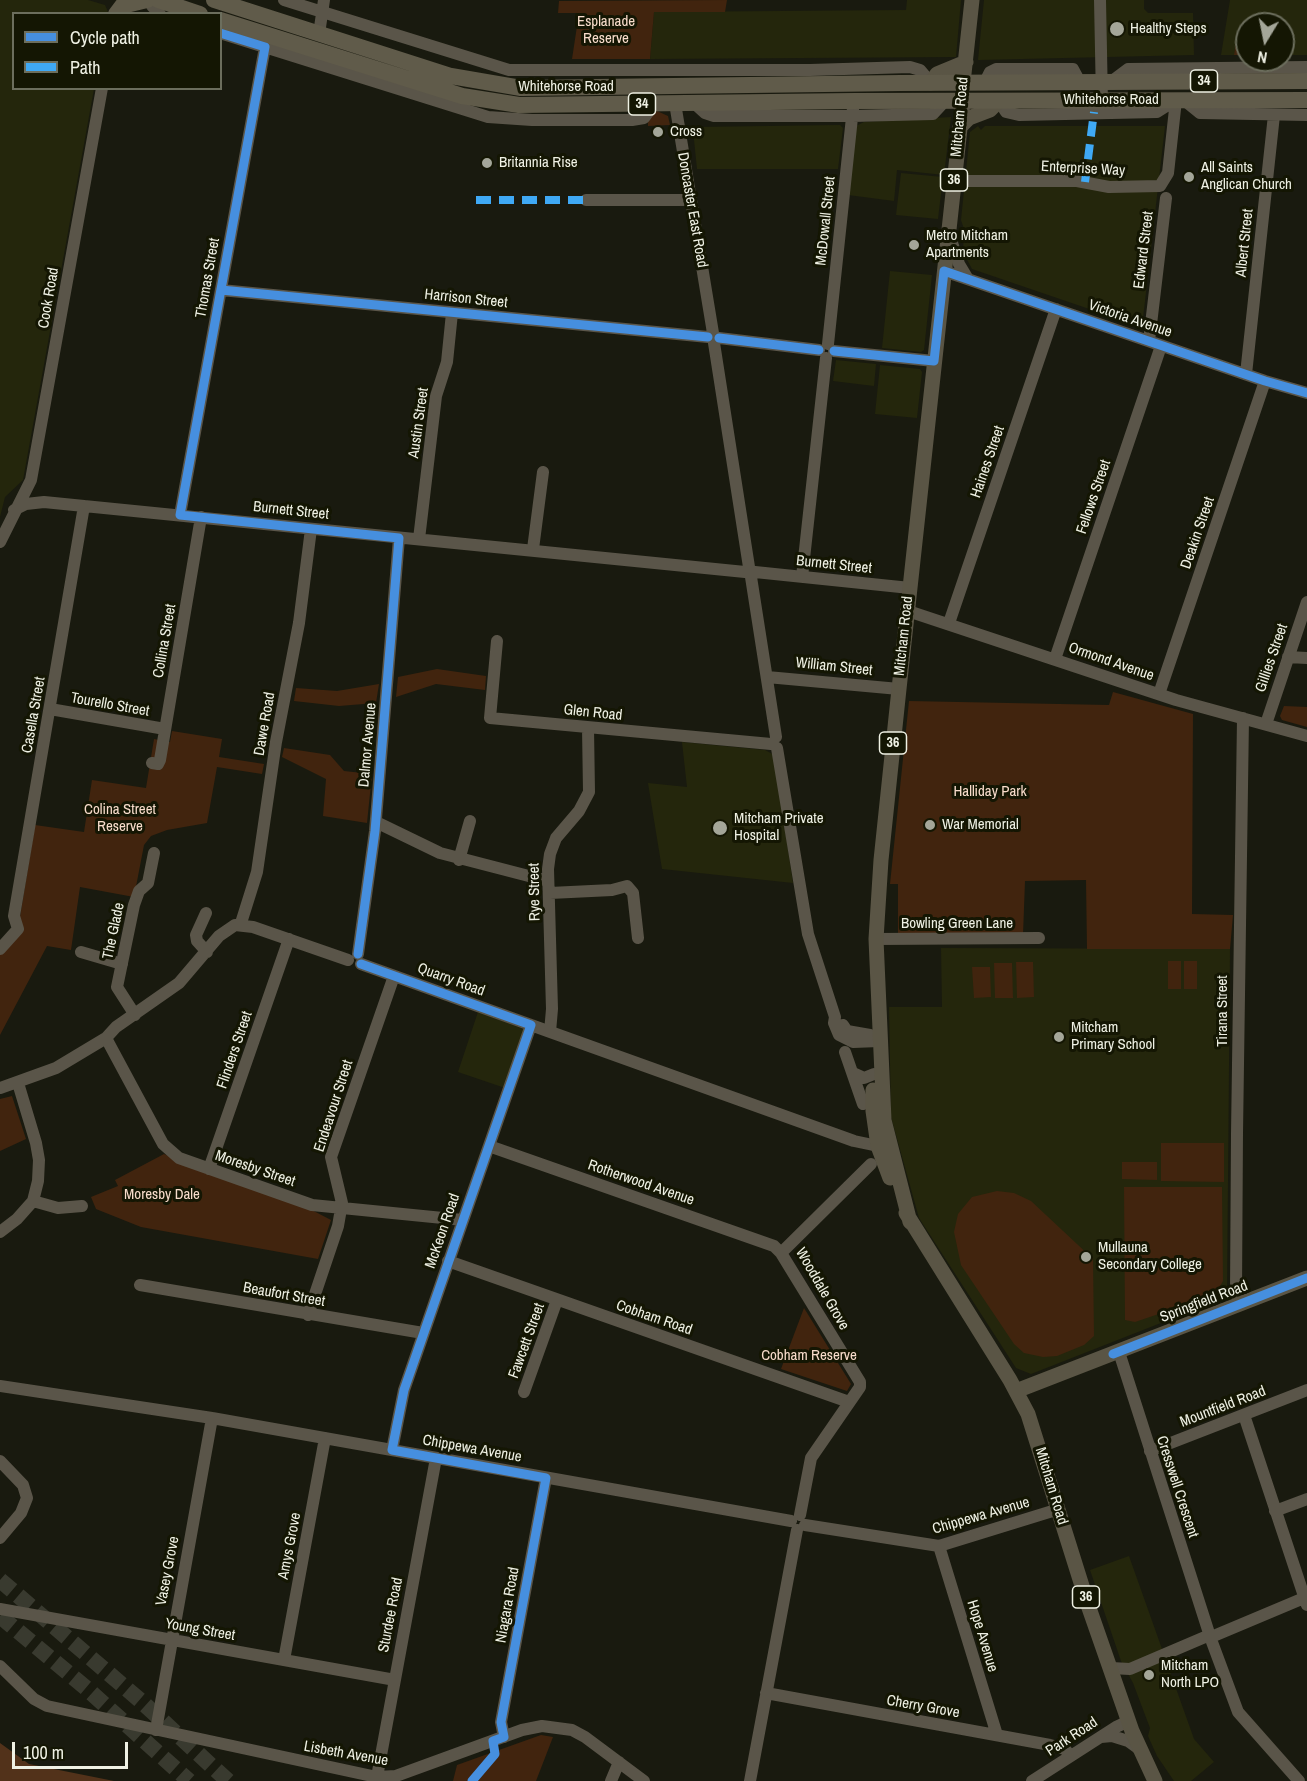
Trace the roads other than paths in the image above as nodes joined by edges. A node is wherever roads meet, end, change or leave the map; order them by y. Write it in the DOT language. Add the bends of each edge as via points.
graph roads {
  1 [pos="147,0"];
  2 [pos="158,0"];
  3 [pos="214,0"];
  4 [pos="284,0"];
  5 [pos="972,0"];
  6 [pos="1100,0"];
  7 [pos="323,6"];
  8 [pos="118,12"];
  9 [pos="194,12"];
  10 [pos="222,21"];
  11 [pos="222,34"];
  12 [pos="319,34"];
  13 [pos="265,47"];
  14 [pos="966,62"];
  15 [pos="1307,67"];
  16 [pos="860,69"];
  17 [pos="1278,74"];
  18 [pos="1107,81"];
  19 [pos="1307,81"];
  20 [pos="963,82"];
  21 [pos="931,83"];
  22 [pos="838,84"];
  23 [pos="102,90"];
  24 [pos="674,94"];
  25 [pos="999,100"];
  26 [pos="1047,100"];
  27 [pos="1180,100"];
  28 [pos="1307,100"];
  29 [pos="963,101"];
  30 [pos="1102,101"];
  31 [pos="655,103"];
  32 [pos="1276,107"];
  33 [pos="853,108"];
  34 [pos="1066,112"];
  35 [pos="1307,115"];
  36 [pos="960,127"];
  37 [pos="954,177"];
  38 [pos="1166,198"];
  39 [pos="586,200"];
  40 [pos="691,200"];
  41 [pos="949,233"];
  42 [pos="944,271"];
  43 [pos="968,279"];
  44 [pos="221,290"];
  45 [pos="1056,309"];
  46 [pos="452,313"];
  47 [pos="713,338"];
  48 [pos="1155,343"];
  49 [pos="827,351"];
  50 [pos="934,361"];
  51 [pos="1246,374"];
  52 [pos="1265,381"];
  53 [pos="1307,393"];
  54 [pos="543,472"];
  55 [pos="28,488"];
  56 [pos="44,502"];
  57 [pos="84,506"];
  58 [pos="14,510"];
  59 [pos="180,515"];
  60 [pos="201,517"];
  61 [pos="311,529"];
  62 [pos="399,538"];
  63 [pos="419,539"];
  64 [pos="0,542"];
  65 [pos="533,549"];
  66 [pos="750,572"];
  67 [pos="802,577"];
  68 [pos="910,588"];
  69 [pos="1307,602"];
  70 [pos="908,611"];
  71 [pos="949,623"];
  72 [pos="497,641"];
  73 [pos="1288,657"];
  74 [pos="1307,658"];
  75 [pos="1055,659"];
  76 [pos="766,677"];
  77 [pos="898,689"];
  78 [pos="1159,694"];
  79 [pos="50,709"];
  80 [pos="1243,718"];
  81 [pos="1266,724"];
  82 [pos="588,728"];
  83 [pos="165,729"];
  84 [pos="1307,736"];
  85 [pos="775,743"];
  86 [pos="152,763"];
  87 [pos="470,821"];
  88 [pos="376,822"];
  89 [pos="154,853"];
  90 [pos="459,860"];
  91 [pos="549,887"];
  92 [pos="206,913"];
  93 [pos="241,923"];
  94 [pos="638,938"];
  95 [pos="1039,938"];
  96 [pos="289,939"];
  97 [pos="876,939"];
  98 [pos="0,949"];
  99 [pos="81,952"];
  100 [pos="207,952"];
  101 [pos="356,959"];
  102 [pos="122,964"];
  103 [pos="394,976"];
  104 [pos="135,1015"];
  105 [pos="531,1025"];
  106 [pos="550,1032"];
  107 [pos="106,1038"];
  108 [pos="879,1041"];
  109 [pos="845,1052"];
  110 [pos="854,1073"];
  111 [pos="874,1074"];
  112 [pos="18,1083"];
  113 [pos="0,1088"];
  114 [pos="863,1104"];
  115 [pos="884,1145"];
  116 [pos="489,1146"];
  117 [pos="871,1164"];
  118 [pos="210,1169"];
  119 [pos="33,1201"];
  120 [pos="82,1206"];
  121 [pos="340,1209"];
  122 [pos="463,1220"];
  123 [pos="0,1232"];
  124 [pos="781,1253"];
  125 [pos="448,1261"];
  126 [pos="1307,1278"];
  127 [pos="140,1286"];
  128 [pos="557,1300"];
  129 [pos="1240,1304"];
  130 [pos="308,1315"];
  131 [pos="423,1333"];
  132 [pos="1119,1352"];
  133 [pos="0,1386"];
  134 [pos="1016,1390"];
  135 [pos="1307,1390"];
  136 [pos="524,1392"];
  137 [pos="849,1402"];
  138 [pos="1244,1415"];
  139 [pos="212,1418"];
  140 [pos="326,1438"];
  141 [pos="392,1450"];
  142 [pos="1150,1451"];
  143 [pos="436,1458"];
  144 [pos="0,1461"];
  145 [pos="546,1478"];
  146 [pos="1307,1498"];
  147 [pos="1059,1509"];
  148 [pos="1275,1511"];
  149 [pos="798,1523"];
  150 [pos="0,1538"];
  151 [pos="939,1546"];
  152 [pos="1306,1602"];
  153 [pos="0,1609"];
  154 [pos="1210,1636"];
  155 [pos="170,1640"];
  156 [pos="284,1660"];
  157 [pos="0,1666"];
  158 [pos="1111,1668"];
  159 [pos="394,1680"];
  160 [pos="766,1694"];
  161 [pos="1129,1721"];
  162 [pos="156,1730"];
  163 [pos="997,1735"];
  164 [pos="504,1737"];
  165 [pos="1100,1737"];
  166 [pos="1139,1749"];
  167 [pos="1070,1756"];
  168 [pos="619,1762"];
  169 [pos="377,1777"];
  170 [pos="1156,1777"];
  171 [pos="611,1781"];
  172 [pos="644,1781"];
  173 [pos="750,1781"];
  174 [pos="1032,1781"];
  175 [pos="1299,1781"];
  1 -- 8 [label="highway" via="122,6"];
  2 -- 9 [label="highway"];
  3 -- 12 [label="highway, Whitehorse Road / 34"];
  4 -- 7 [label="street, Whitehorse Road"];
  5 -- 14 [label="main road, Mitcham Road / 36"];
  6 -- 18 [label="street"];
  7 -- 12 [label="street"];
  7 -- 16 [label="street, Whitehorse Road" via="509,70"];
  10 -- 31 [label="highway, Whitehorse Road / 34" via="481,100 535,106"];
  11 -- 13 [label="street"];
  12 -- 24 [label="highway, Whitehorse Road / 34" via="451,76 494,85"];
  13 -- 31 [label="street" via="496,118 632,120 644,118"];
  13 -- 44 [label="street, Thomas Street"];
  14 -- 20 [label="main road, Mitcham Road / 36"];
  14 -- 21 [label="main road" via="937,74"];
  15 -- 17 [label="street, Whitehorse Road"];
  16 -- 21 [label="street, Whitehorse Road" via="914,68"];
  16 -- 22 [label="street"];
  17 -- 18 [label="highway, Whitehorse Road / 34"];
  17 -- 19 [label="highway, Whitehorse Road / 34"];
  17 -- 32 [label="street"];
  18 -- 20 [label="highway, Whitehorse Road / 34"];
  18 -- 30 [label="street"];
  20 -- 21 [label="highway, Whitehorse Road / 34"];
  20 -- 29 [label="highway, Mitcham Road / 36"];
  21 -- 22 [label="highway, Whitehorse Road / 34"];
  22 -- 24 [label="highway, Whitehorse Road / 34"];
  23 -- 55 [label="street, Cook Road"];
  24 -- 31 [label="highway, Whitehorse Road / 34"];
  24 -- 33 [label="highway, Whitehorse Road / 34" via="694,103"];
  24 -- 40 [label="street, Doncaster East Road"];
  25 -- 26 [label="highway, Whitehorse Road / 34"];
  25 -- 29 [label="highway, Whitehorse Road / 34"];
  25 -- 34 [label="street, Whitehorse Road" via="1008,114"];
  25 -- 36 [label="main road" via="990,110 969,118"];
  26 -- 30 [label="highway, Whitehorse Road / 34"];
  26 -- 34 [label="street, Whitehorse Road"];
  27 -- 30 [label="highway, Whitehorse Road / 34"];
  27 -- 32 [label="highway, Whitehorse Road / 34"];
  27 -- 34 [label="street, Whitehorse Road" via="1157,112"];
  27 -- 37 [label="street, Enterprise Way" via="1168,173 1160,186 1109,187 1077,181 979,182"];
  28 -- 32 [label="highway, Whitehorse Road / 34"];
  29 -- 33 [label="highway, Whitehorse Road / 34"];
  29 -- 36 [label="main road, Mitcham Road / 36"];
  32 -- 35 [label="street, Whitehorse Road"];
  32 -- 51 [label="street, Albert Street"];
  33 -- 49 [label="street, McDowall Street"];
  36 -- 37 [label="main road, Mitcham Road / 36"];
  37 -- 41 [label="main road, Mitcham Road / 36"];
  38 -- 48 [label="street, Edward Street"];
  39 -- 40 [label="street"];
  40 -- 47 [label="street, Doncaster East Road"];
  41 -- 42 [label="main road, Mitcham Road / 36"];
  41 -- 43 [label="street, Mitcham Road"];
  42 -- 43 [label="street, Victoria Avenue"];
  42 -- 50 [label="main road, Mitcham Road / 36"];
  43 -- 45 [label="street, Victoria Avenue"];
  44 -- 46 [label="street, Harrison Street"];
  44 -- 59 [label="street, Thomas Street"];
  45 -- 48 [label="street, Victoria Avenue"];
  45 -- 71 [label="street, Haines Street"];
  46 -- 47 [label="street, Harrison Street"];
  46 -- 63 [label="street, Austin Street" via="447,362 435,402"];
  47 -- 49 [label="street, Harrison Street"];
  47 -- 66 [label="street, Doncaster East Road"];
  48 -- 51 [label="street, Victoria Avenue"];
  48 -- 75 [label="street, Fellows Street"];
  49 -- 50 [label="street, Harrison Street"];
  49 -- 67 [label="street, McDowall Street"];
  50 -- 68 [label="main road, Mitcham Road / 36"];
  51 -- 52 [label="street, Victoria Avenue"];
  52 -- 53 [label="street, Victoria Avenue"];
  52 -- 78 [label="street, Deakin Street"];
  54 -- 65 [label="street"];
  55 -- 56 [label="street"];
  55 -- 58 [label="street, Cook Road"];
  56 -- 57 [label="street, Burnett Street"];
  56 -- 58 [label="street, Burnett Street"];
  57 -- 59 [label="street, Burnett Street"];
  57 -- 79 [label="street, Casella Street"];
  58 -- 64 [label="street, Cook Road"];
  59 -- 60 [label="street, Burnett Street"];
  60 -- 61 [label="street, Burnett Street"];
  60 -- 83 [label="street, Collina Street"];
  61 -- 62 [label="street, Burnett Street"];
  61 -- 93 [label="street, Dawe Road" via="257,872"];
  62 -- 63 [label="street, Burnett Street"];
  62 -- 88 [label="street, Dalmor Avenue"];
  63 -- 65 [label="street, Burnett Street"];
  65 -- 66 [label="street, Burnett Street"];
  66 -- 67 [label="street, Burnett Street"];
  66 -- 76 [label="street, Doncaster East Road"];
  67 -- 68 [label="street, Burnett Street"];
  68 -- 70 [label="main road, Mitcham Road / 36"];
  69 -- 73 [label="street, Gillies Street"];
  70 -- 71 [label="street, Ormond Avenue"];
  70 -- 77 [label="main road, Mitcham Road / 36"];
  71 -- 75 [label="street, Ormond Avenue"];
  72 -- 82 [label="street, Glen Road" via="490,718"];
  73 -- 74 [label="street"];
  73 -- 81 [label="street, Gillies Street"];
  75 -- 78 [label="street, Ormond Avenue"];
  76 -- 77 [label="street, William Street"];
  76 -- 85 [label="street, Doncaster East Road"];
  77 -- 97 [label="main road, Mitcham Road / 36"];
  78 -- 80 [label="street, Ormond Avenue"];
  79 -- 83 [label="street, Tourello Street"];
  79 -- 98 [label="street, Casella Street" via="14,916 18,929"];
  80 -- 81 [label="street, Ormond Avenue"];
  80 -- 129 [label="street, Tirana Street" via="1236,1292"];
  81 -- 84 [label="street, Ormond Avenue"];
  82 -- 85 [label="street, Glen Road"];
  82 -- 91 [label="street, Rye Street" via="589,792 556,838 550,854"];
  83 -- 86 [label="street, Collina Street" via="159,762"];
  85 -- 108 [label="street, Doncaster East Road" via="808,934 839,1035 861,1044"];
  87 -- 90 [label="street"];
  88 -- 90 [label="street"];
  88 -- 101 [label="street, Dalmor Avenue"];
  89 -- 102 [label="street, The Glade" via="148,883 139,891 134,905"];
  90 -- 91 [label="street"];
  91 -- 94 [label="street" via="612,890 627,886 633,893"];
  91 -- 106 [label="street, Rye Street"];
  92 -- 100 [label="street" via="196,935"];
  93 -- 96 [label="street, Quarry Road"];
  93 -- 100 [label="street" via="228,928"];
  95 -- 97 [label="street, Bowling Green Lane"];
  96 -- 101 [label="street, Quarry Road"];
  96 -- 118 [label="street, Flinders Street"];
  97 -- 108 [label="main road, Mitcham Road / 36"];
  99 -- 102 [label="street"];
  100 -- 104 [label="street" via="178,983"];
  101 -- 103 [label="street, Quarry Road"];
  102 -- 104 [label="street, The Glade" via="117,987"];
  103 -- 105 [label="street, Quarry Road"];
  103 -- 121 [label="street, Endeavour Street" via="331,1156"];
  104 -- 107 [label="street"];
  105 -- 106 [label="street, Quarry Road"];
  105 -- 116 [label="street, McKeon Road"];
  106 -- 115 [label="street, Quarry Road" via="854,1141"];
  107 -- 112 [label="street" via="56,1068"];
  107 -- 118 [label="street, Moresby Street" via="170,1153"];
  108 -- 111 [label="main road, Mitcham Road / 36"];
  108 -- 115 [label="main road, Mitcham Road / 36"];
  109 -- 110 [label="street"];
  110 -- 111 [label="street" via="864,1078"];
  110 -- 114 [label="street"];
  111 -- 115 [label="main road, Mitcham Road / 36" via="873,1111"];
  112 -- 113 [label="street"];
  112 -- 119 [label="street" via="39,1160"];
  115 -- 134 [label="main road, Mitcham Road / 36" via="910,1222"];
  116 -- 122 [label="street, McKeon Road"];
  116 -- 124 [label="street, Rotherwood Avenue" via="774,1246"];
  117 -- 124 [label="street, Wooddale Grove"];
  118 -- 121 [label="street, Moresby Street" via="312,1205"];
  119 -- 120 [label="street" via="58,1208"];
  119 -- 123 [label="street"];
  121 -- 122 [label="street, Moresby Street"];
  121 -- 130 [label="street, Endeavour Street"];
  122 -- 125 [label="street, McKeon Road"];
  124 -- 137 [label="street, Wooddale Grove" via="860,1382"];
  125 -- 128 [label="street, Cobham Road"];
  125 -- 131 [label="street, McKeon Road"];
  126 -- 129 [label="main road, Springfield Road"];
  127 -- 130 [label="street, Beaufort Street"];
  128 -- 136 [label="street, Fawcett Street"];
  128 -- 137 [label="street, Cobham Road"];
  129 -- 132 [label="main road, Springfield Road"];
  130 -- 131 [label="street, Beaufort Street"];
  131 -- 141 [label="street, McKeon Road" via="404,1390"];
  132 -- 134 [label="main road, Springfield Road"];
  132 -- 142 [label="street, Cresswell Crescent"];
  133 -- 139 [label="street, Chippewa Avenue"];
  134 -- 147 [label="main road, Mitcham Road / 36" via="1028,1414"];
  135 -- 138 [label="street, Mountfield Road"];
  137 -- 149 [label="street, Wooddale Grove" via="811,1458"];
  138 -- 142 [label="street, Mountfield Road"];
  138 -- 148 [label="street"];
  139 -- 140 [label="street, Chippewa Avenue"];
  139 -- 155 [label="street, Vasey Grove"];
  140 -- 141 [label="street, Chippewa Avenue"];
  140 -- 156 [label="street, Amys Grove"];
  141 -- 143 [label="street, Chippewa Avenue"];
  142 -- 154 [label="street, Cresswell Crescent"];
  143 -- 145 [label="street, Chippewa Avenue"];
  143 -- 159 [label="street, Sturdee Road"];
  144 -- 150 [label="street" via="23,1485 27,1498 21,1513"];
  145 -- 149 [label="street, Chippewa Avenue"];
  145 -- 164 [label="street, Niagara Road" via="501,1722"];
  146 -- 148 [label="street"];
  147 -- 151 [label="street, Chippewa Avenue"];
  147 -- 158 [label="main road, Mitcham Road / 36"];
  148 -- 152 [label="street"];
  149 -- 151 [label="street, Chippewa Avenue"];
  149 -- 160 [label="street, Wooddale Grove"];
  151 -- 163 [label="street, Hope Avenue"];
  152 -- 154 [label="street"];
  153 -- 155 [label="street, Young Street"];
  154 -- 158 [label="street" via="1130,1669"];
  154 -- 175 [label="street, Cresswell Crescent" via="1238,1712"];
  155 -- 156 [label="street, Young Street"];
  155 -- 162 [label="street, Vasey Grove"];
  156 -- 159 [label="street, Young Street"];
  157 -- 162 [label="street, Lisbeth Avenue" via="34,1699 59,1709"];
  158 -- 161 [label="main road, Mitcham Road / 36"];
  159 -- 169 [label="street, Sturdee Road"];
  160 -- 163 [label="street, Cherry Grove"];
  160 -- 173 [label="street, Wooddale Grove"];
  161 -- 165 [label="street, Park Road"];
  161 -- 166 [label="main road, Mitcham Road / 36"];
  162 -- 169 [label="street, Lisbeth Avenue"];
  163 -- 167 [label="street, Cherry Grove" via="1061,1747"];
  164 -- 168 [label="street, Lisbeth Avenue" via="542,1726 572,1730"];
  164 -- 169 [label="street, Lisbeth Avenue" via="396,1776"];
  165 -- 166 [label="street" via="1112,1736"];
  165 -- 167 [label="street, Park Road"];
  166 -- 170 [label="main road, Mitcham Road / 36"];
  167 -- 174 [label="street, Park Road"];
  168 -- 171 [label="street"];
  168 -- 172 [label="street, Lisbeth Avenue"];
}
